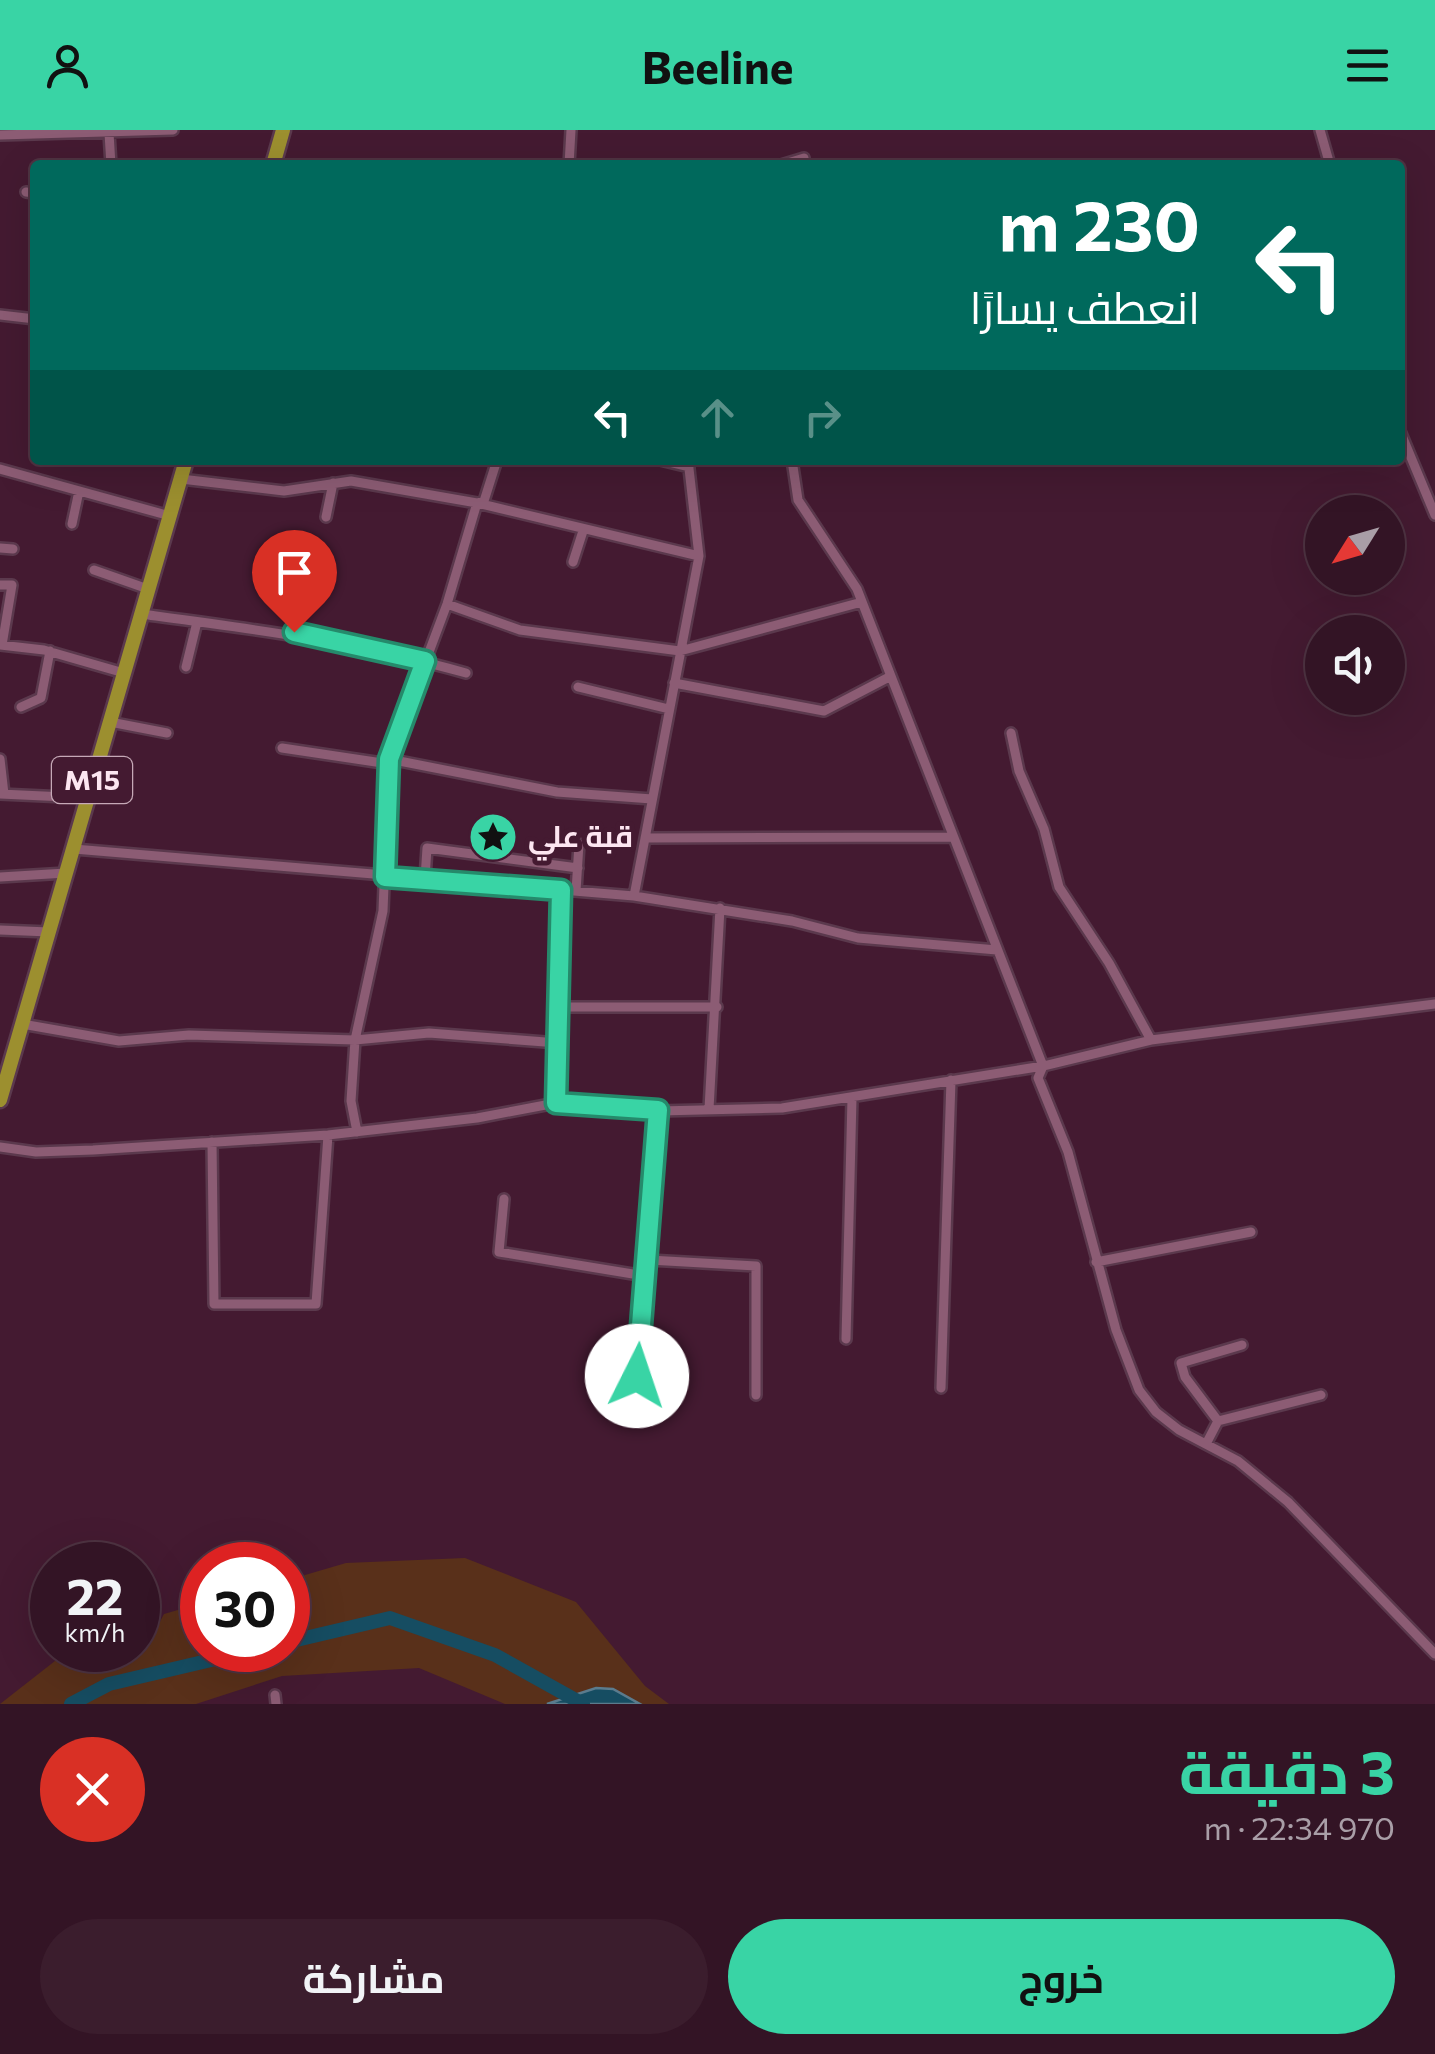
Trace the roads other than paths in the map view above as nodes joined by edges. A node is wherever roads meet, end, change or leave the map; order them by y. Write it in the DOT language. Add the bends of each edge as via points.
graph roads {
  1 [pos="173,130"];
  2 [pos="269,130"];
  3 [pos="283,130"];
  4 [pos="571,130"];
  5 [pos="1320,130"];
  6 [pos="110,133"];
  7 [pos="0,134"];
  8 [pos="804,158"];
  9 [pos="110,160"];
  10 [pos="274,160"];
  11 [pos="569,160"];
  12 [pos="798,160"];
  13 [pos="1329,160"];
  14 [pos="0,315"];
  15 [pos="30,318"];
  16 [pos="1405,443"];
  17 [pos="184,465"];
  18 [pos="495,465"];
  19 [pos="688,465"];
  20 [pos="793,465"];
  21 [pos="0,468"];
  22 [pos="180,479"];
  23 [pos="332,483"];
  24 [pos="78,490"];
  25 [pos="477,503"];
  26 [pos="170,516"];
  27 [pos="1435,516"];
  28 [pos="326,517"];
  29 [pos="72,524"];
  30 [pos="583,531"];
  31 [pos="0,548"];
  32 [pos="13,549"];
  33 [pos="700,556"];
  34 [pos="574,562"];
  35 [pos="94,570"];
  36 [pos="0,585"];
  37 [pos="148,589"];
  38 [pos="862,602"];
  39 [pos="447,604"];
  40 [pos="141,614"];
  41 [pos="197,622"];
  42 [pos="1,645"];
  43 [pos="680,650"];
  44 [pos="50,651"];
  45 [pos="425,661"];
  46 [pos="186,667"];
  47 [pos="124,673"];
  48 [pos="466,673"];
  49 [pos="891,676"];
  50 [pos="674,683"];
  51 [pos="578,687"];
  52 [pos="21,708"];
  53 [pos="669,709"];
  54 [pos="110,722"];
  55 [pos="167,733"];
  56 [pos="1011,733"];
  57 [pos="282,748"];
  58 [pos="0,760"];
  59 [pos="389,762"];
  60 [pos="2,794"];
  61 [pos="87,798"];
  62 [pos="652,799"];
  63 [pos="952,837"];
  64 [pos="645,838"];
  65 [pos="578,844"];
  66 [pos="74,849"];
  67 [pos="578,868"];
  68 [pos="66,874"];
  69 [pos="0,877"];
  70 [pos="385,877"];
  71 [pos="426,878"];
  72 [pos="561,890"];
  73 [pos="576,891"];
  74 [pos="634,896"];
  75 [pos="720,908"];
  76 [pos="0,930"];
  77 [pos="49,932"];
  78 [pos="997,950"];
  79 [pos="1435,1004"];
  80 [pos="559,1007"];
  81 [pos="718,1007"];
  82 [pos="22,1024"];
  83 [pos="355,1040"];
  84 [pos="1150,1040"];
  85 [pos="558,1043"];
  86 [pos="1043,1066"];
  87 [pos="951,1080"];
  88 [pos="852,1098"];
  89 [pos="0,1100"];
  90 [pos="556,1103"];
  91 [pos="709,1109"];
  92 [pos="658,1110"];
  93 [pos="357,1132"];
  94 [pos="328,1135"];
  95 [pos="212,1142"];
  96 [pos="0,1147"];
  97 [pos="504,1199"];
  98 [pos="1251,1232"];
  99 [pos="650,1260"];
  100 [pos="1096,1262"];
  101 [pos="645,1276"];
  102 [pos="846,1339"];
  103 [pos="1242,1344"];
  104 [pos="637,1376"];
  105 [pos="940,1388"];
  106 [pos="756,1395"];
  107 [pos="1321,1395"];
  108 [pos="1218,1420"];
  109 [pos="1206,1444"];
  110 [pos="1435,1654"];
  1 -- 6 [label="street"];
  2 -- 3 [label="street"];
  3 -- 10 [label="highway"];
  4 -- 11 [label="street"];
  5 -- 13 [label="street"];
  6 -- 7 [label="street"];
  6 -- 9 [label="street"];
  8 -- 12 [label="street"];
  14 -- 15 [label="street"];
  16 -- 27 [label="street"];
  17 -- 22 [label="highway, M15"];
  18 -- 25 [label="street" via="484,501"];
  19 -- 33 [label="street"];
  20 -- 38 [label="street" via="798,500"];
  21 -- 24 [label="street"];
  22 -- 23 [label="street" via="284,491"];
  22 -- 26 [label="highway, M15"];
  23 -- 25 [label="street"];
  23 -- 28 [label="street"];
  24 -- 26 [label="street"];
  24 -- 29 [label="street"];
  25 -- 30 [label="street"];
  25 -- 39 [label="street"];
  26 -- 37 [label="highway, M15"];
  30 -- 33 [label="street"];
  30 -- 34 [label="street"];
  31 -- 32 [label="street"];
  33 -- 43 [label="street"];
  35 -- 37 [label="street"];
  36 -- 42 [label="street" via="12,585"];
  37 -- 40 [label="highway, M15"];
  38 -- 43 [label="street"];
  38 -- 49 [label="street"];
  39 -- 43 [label="street" via="520,630"];
  39 -- 45 [label="street"];
  40 -- 41 [label="street"];
  40 -- 47 [label="highway, M15"];
  41 -- 45 [label="street" via="294,632"];
  41 -- 46 [label="street"];
  42 -- 44 [label="street"];
  43 -- 50 [label="street"];
  44 -- 47 [label="street"];
  44 -- 52 [label="street" via="41,698"];
  45 -- 48 [label="street"];
  45 -- 59 [label="street"];
  47 -- 54 [label="highway, M15"];
  49 -- 50 [label="street" via="824,711"];
  49 -- 63 [label="street"];
  50 -- 53 [label="street"];
  51 -- 53 [label="street"];
  53 -- 62 [label="street"];
  54 -- 55 [label="street"];
  54 -- 61 [label="highway, M15"];
  56 -- 84 [label="street" via="1060,886"];
  57 -- 59 [label="street"];
  58 -- 60 [label="street"];
  59 -- 62 [label="street" via="557,792"];
  59 -- 70 [label="street"];
  60 -- 61 [label="street"];
  61 -- 66 [label="highway, M15"];
  62 -- 64 [label="street"];
  63 -- 64 [label="street"];
  63 -- 78 [label="street"];
  64 -- 74 [label="street"];
  65 -- 67 [label="street"];
  66 -- 68 [label="highway, M15"];
  66 -- 70 [label="street"];
  67 -- 71 [label="street" via="428,848"];
  67 -- 73 [label="street"];
  68 -- 69 [label="street"];
  68 -- 77 [label="highway, M15"];
  70 -- 71 [label="street"];
  70 -- 83 [label="street"];
  71 -- 72 [label="street"];
  72 -- 73 [label="street"];
  72 -- 80 [label="street"];
  73 -- 74 [label="street"];
  74 -- 75 [label="street"];
  75 -- 78 [label="street" via="858,938"];
  75 -- 81 [label="street"];
  76 -- 77 [label="street"];
  77 -- 82 [label="highway, M15"];
  78 -- 86 [label="street"];
  79 -- 84 [label="street"];
  80 -- 81 [label="street"];
  80 -- 85 [label="street"];
  81 -- 91 [label="street"];
  82 -- 83 [label="street" via="118,1041 190,1035"];
  82 -- 89 [label="highway, M15"];
  83 -- 85 [label="street" via="429,1032"];
  83 -- 93 [label="street" via="351,1101"];
  84 -- 86 [label="street"];
  85 -- 90 [label="street"];
  86 -- 87 [label="street"];
  86 -- 100 [label="street" via="1038,1078 1068,1152"];
  87 -- 88 [label="street"];
  87 -- 105 [label="street"];
  88 -- 91 [label="street"];
  88 -- 102 [label="street"];
  90 -- 92 [label="street"];
  90 -- 93 [label="street"];
  91 -- 92 [label="street"];
  92 -- 99 [label="street"];
  93 -- 94 [label="street"];
  94 -- 95 [label="street"];
  94 -- 95 [label="street" via="316,1304 214,1304"];
  95 -- 96 [label="street" via="36,1152"];
  97 -- 101 [label="street" via="499,1252"];
  98 -- 100 [label="street"];
  99 -- 101 [label="street"];
  99 -- 106 [label="street" via="756,1266"];
  100 -- 109 [label="street" via="1139,1390 1156,1412"];
  101 -- 104 [label="street"];
  103 -- 108 [label="street" via="1182,1362 1185,1377"];
  107 -- 108 [label="street"];
  108 -- 109 [label="street"];
  109 -- 110 [label="street" via="1288,1502"];
}
